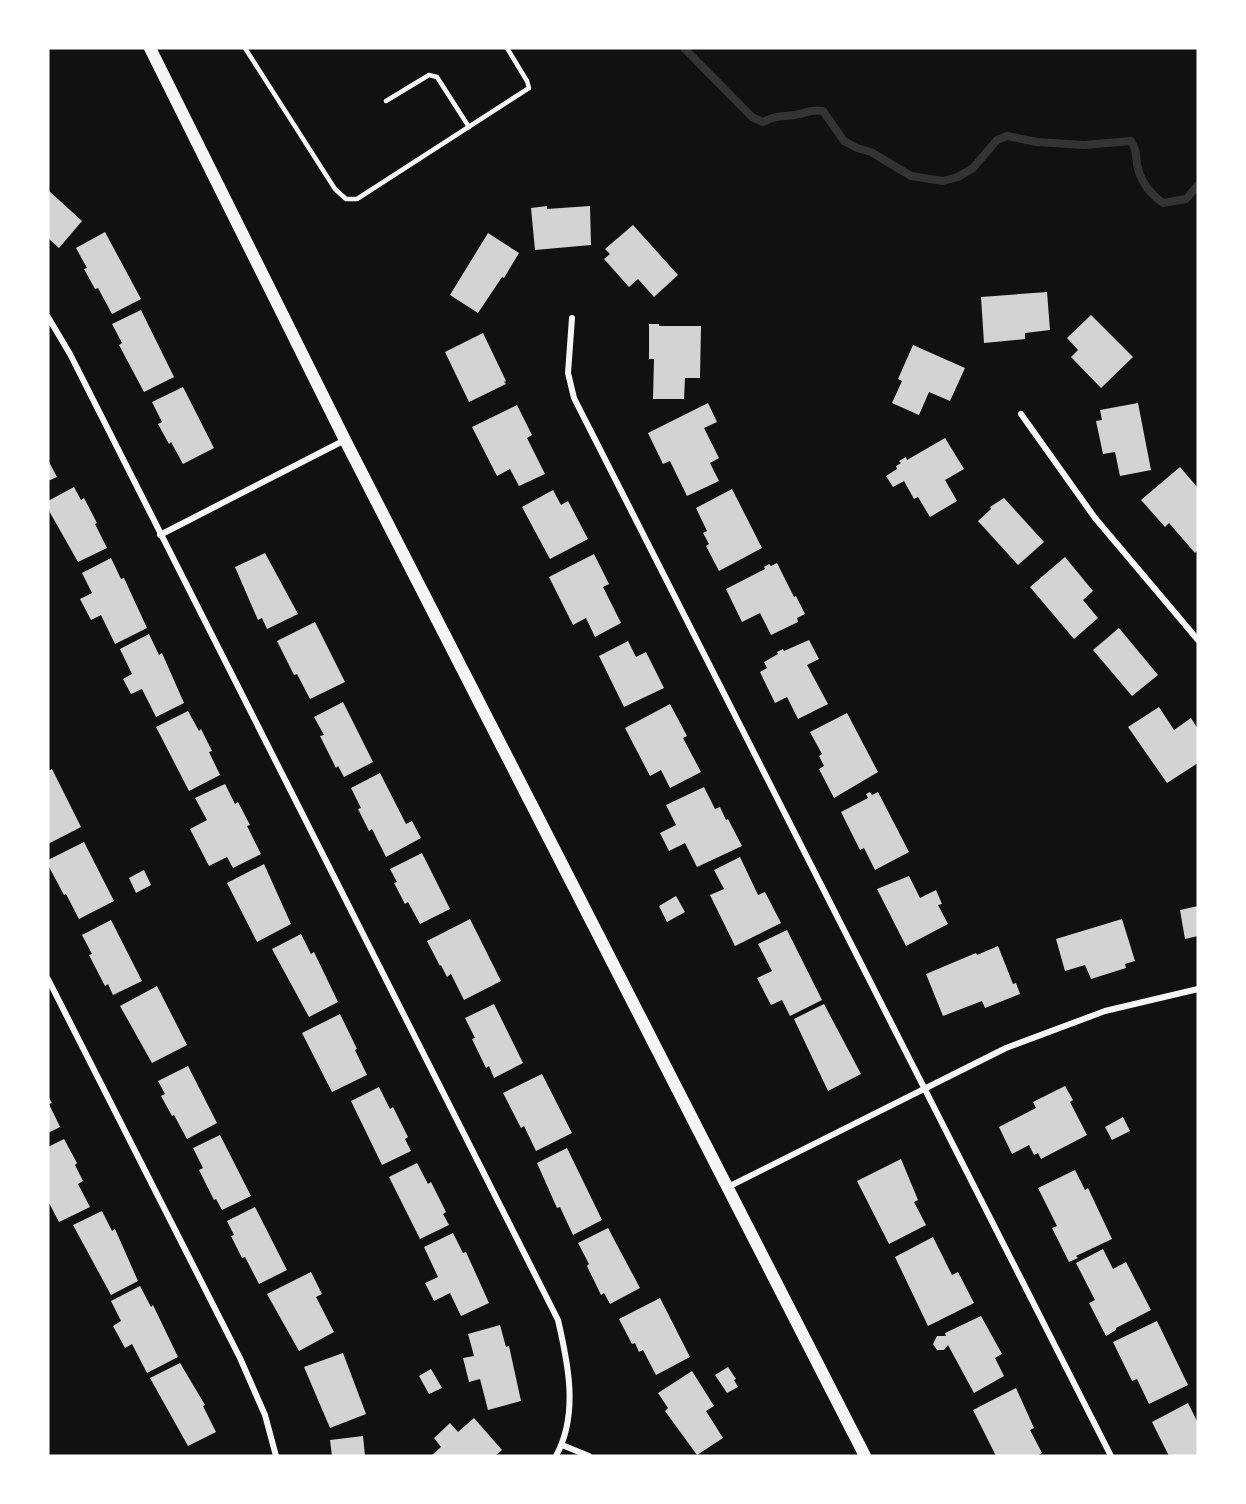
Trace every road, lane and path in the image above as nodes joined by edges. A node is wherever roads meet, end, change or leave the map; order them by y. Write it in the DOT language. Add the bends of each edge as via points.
graph roads {
  1 [pos="150,48"];
  2 [pos="245,48"];
  3 [pos="507,48"];
  4 [pos="386,101"];
  5 [pos="469,127"];
  6 [pos="48,317"];
  7 [pos="572,318"];
  8 [pos="1021,414"];
  9 [pos="345,440"];
  10 [pos="160,535"];
  11 [pos="1198,640"];
  12 [pos="48,979"];
  13 [pos="1198,989"];
  14 [pos="924,1087"];
  15 [pos="727,1188"];
  16 [pos="562,1445"];
  17 [pos="276,1456"];
  18 [pos="556,1456"];
  19 [pos="589,1456"];
  20 [pos="865,1456"];
  21 [pos="1112,1456"];
  1 -- 9 [label="main road"];
  2 -- 5 [label="lane" via="335,189 346,199 357,199"];
  3 -- 5 [label="lane" via="529,88"];
  4 -- 5 [label="lane" via="429,75 438,77"];
  6 -- 10 [label="street"];
  7 -- 14 [label="street" via="568,373 574,398"];
  8 -- 11 [label="street" via="1095,518"];
  9 -- 10 [label="street"];
  9 -- 15 [label="main road"];
  10 -- 16 [label="street" via="558,1320 570,1400"];
  12 -- 17 [label="street" via="240,1358 265,1415"];
  13 -- 14 [label="street" via="1105,1011 1051,1029"];
  14 -- 15 [label="street"];
  14 -- 21 [label="street"];
  15 -- 20 [label="main road"];
  16 -- 18 [label="street"];
  16 -- 19 [label="street"];
}
